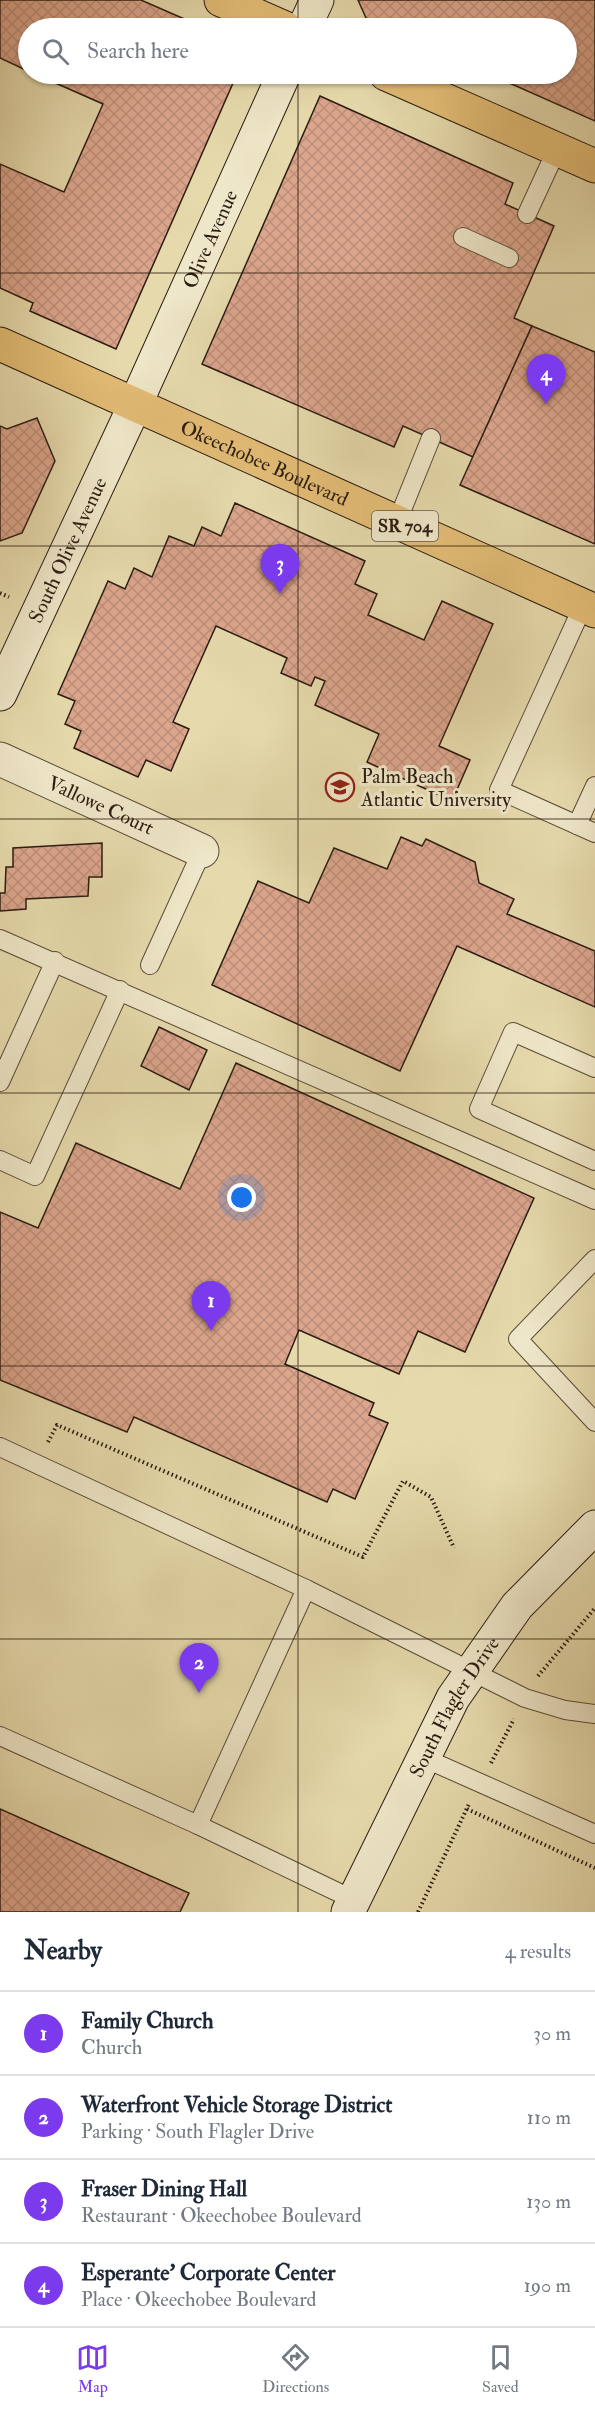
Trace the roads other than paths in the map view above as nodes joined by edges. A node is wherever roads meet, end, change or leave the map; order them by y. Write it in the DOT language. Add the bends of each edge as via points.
graph roads {
  1 [pos="221,0"];
  2 [pos="317,0"];
  3 [pos="262,18"];
  4 [pos="309,18"];
  5 [pos="279,84"];
  6 [pos="409,84"];
  7 [pos="557,149"];
  8 [pos="595,166"];
  9 [pos="527,214"];
  10 [pos="463,237"];
  11 [pos="509,258"];
  12 [pos="0,344"];
  13 [pos="135,405"];
  14 [pos="431,438"];
  15 [pos="397,522"];
  16 [pos="589,609"];
  17 [pos="0,694"];
  18 [pos="0,759"];
  19 [pos="595,786"];
  20 [pos="577,825"];
  21 [pos="595,833"];
  22 [pos="202,850"];
  23 [pos="0,939"];
  24 [pos="55,961"];
  25 [pos="150,965"];
  26 [pos="120,990"];
  27 [pos="595,1068"];
  28 [pos="0,1082"];
  29 [pos="0,1160"];
  30 [pos="595,1161"];
  31 [pos="595,1200"];
  32 [pos="595,1259"];
  33 [pos="595,1422"];
  34 [pos="0,1447"];
  35 [pos="595,1527"];
  36 [pos="306,1589"];
  37 [pos="472,1670"];
  38 [pos="595,1714"];
  39 [pos="0,1736"];
  40 [pos="424,1758"];
  41 [pos="198,1825"];
  42 [pos="595,1834"];
  43 [pos="351,1906"];
  1 -- 3 [label="main road"];
  2 -- 4 [label="street"];
  5 -- 13 [label="street, Olive Avenue"];
  6 -- 7 [label="main road"];
  7 -- 8 [label="main road"];
  7 -- 9 [label="lane"];
  10 -- 11 [label="lane"];
  12 -- 13 [label="main road, Okeechobee Boulevard / SR 704"];
  13 -- 15 [label="main road, Okeechobee Boulevard / SR 704"];
  13 -- 17 [label="street, South Olive Avenue"];
  14 -- 15 [label="lane"];
  15 -- 16 [label="main road, Okeechobee Boulevard / SR 704"];
  16 -- 20 [label="lane" via="499,790"];
  18 -- 22 [label="street, Vallowe Court"];
  19 -- 20 [label="lane"];
  20 -- 21 [label="lane"];
  22 -- 25 [label="lane"];
  23 -- 24 [label="lane"];
  24 -- 26 [label="lane"];
  24 -- 28 [label="lane"];
  26 -- 29 [label="lane" via="35,1176"];
  26 -- 31 [label="lane"];
  27 -- 30 [label="lane" via="513,1032 479,1109"];
  32 -- 33 [label="lane" via="518,1339"];
  34 -- 36 [label="lane"];
  35 -- 37 [label="street, South Flagler Drive" via="517,1606"];
  36 -- 37 [label="lane"];
  36 -- 41 [label="lane"];
  37 -- 38 [label="lane" via="525,1698"];
  37 -- 40 [label="street, South Flagler Drive" via="453,1698"];
  39 -- 41 [label="lane"];
  40 -- 42 [label="lane"];
  40 -- 43 [label="street, South Flagler Drive"];
  41 -- 43 [label="lane"];
}
